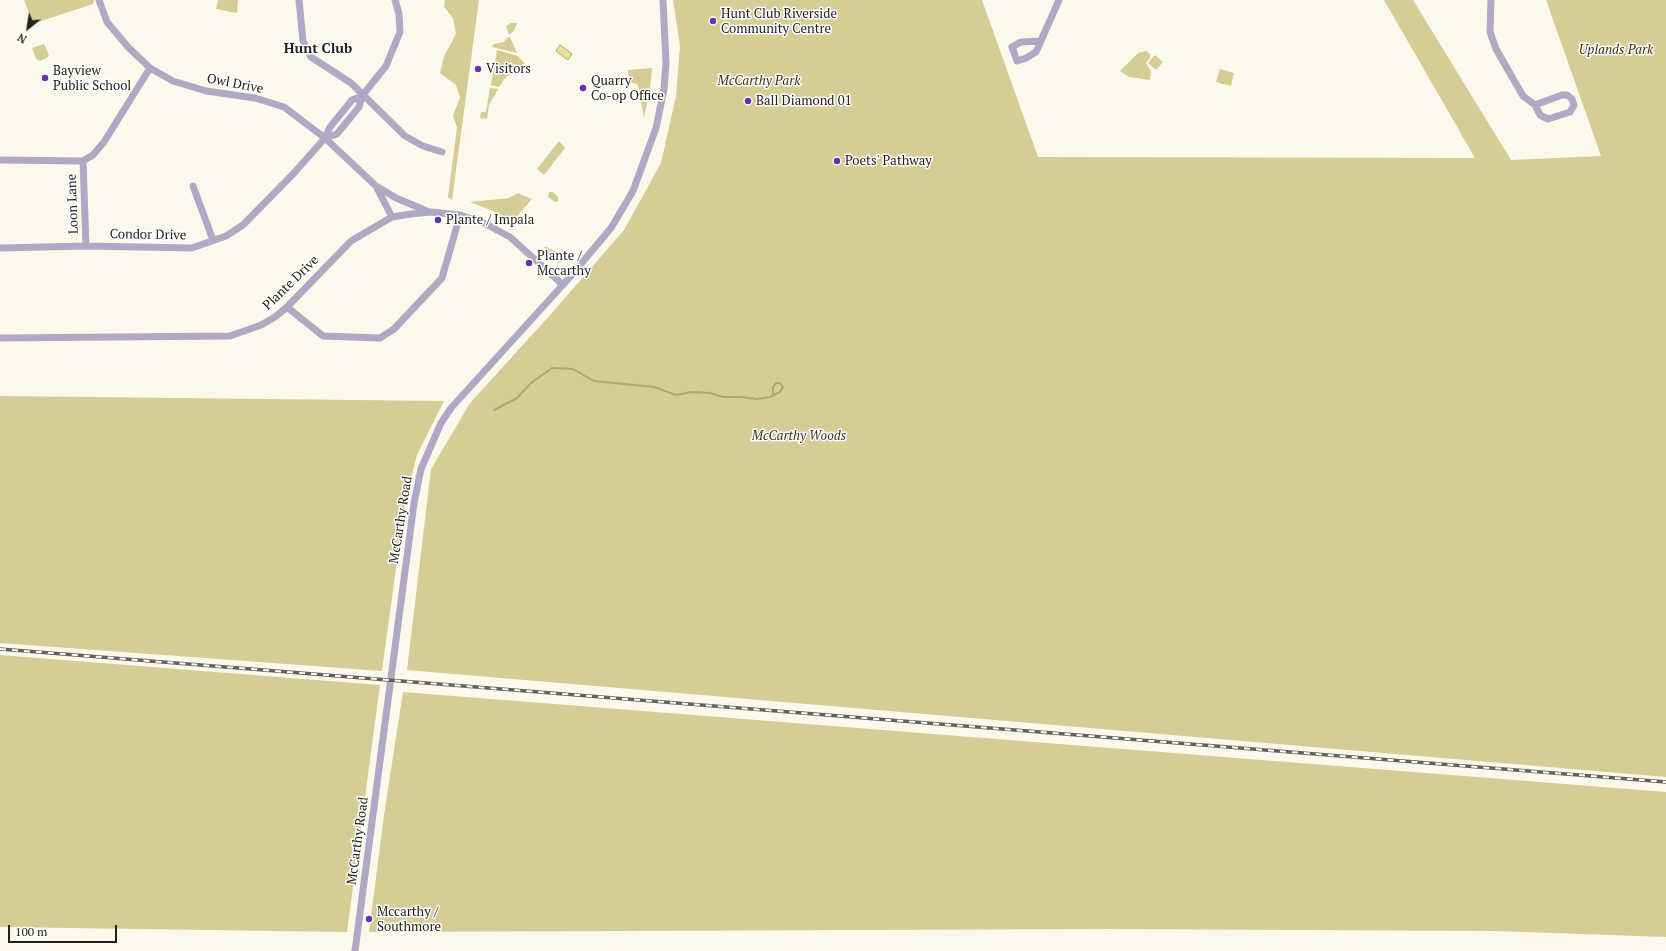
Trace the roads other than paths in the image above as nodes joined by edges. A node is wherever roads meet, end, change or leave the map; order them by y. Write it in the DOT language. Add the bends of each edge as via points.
graph roads {
  1 [pos="99,0"];
  2 [pos="299,0"];
  3 [pos="395,0"];
  4 [pos="663,0"];
  5 [pos="1059,0"];
  6 [pos="1491,0"];
  7 [pos="1040,41"];
  8 [pos="150,68"];
  9 [pos="362,96"];
  10 [pos="1535,105"];
  11 [pos="325,138"];
  12 [pos="442,152"];
  13 [pos="0,160"];
  14 [pos="83,161"];
  15 [pos="194,186"];
  16 [pos="376,186"];
  17 [pos="431,212"];
  18 [pos="460,215"];
  19 [pos="392,217"];
  20 [pos="213,240"];
  21 [pos="86,246"];
  22 [pos="0,248"];
  23 [pos="563,285"];
  24 [pos="287,307"];
  25 [pos="0,338"];
  26 [pos="355,951"];
  1 -- 8 [label="street, Owl Drive" via="107,22"];
  2 -- 9 [label="street" via="303,41 311,57 350,83"];
  3 -- 9 [label="street, Condor Drive" via="399,14 400,37 386,66"];
  4 -- 23 [label="street, McCarthy Road" via="666,63 656,128 638,180 611,228"];
  5 -- 7 [label="street"];
  6 -- 10 [label="street" via="1490,32 1496,49 1523,96"];
  8 -- 11 [label="street, Owl Drive" via="173,81 206,91 255,98 284,107"];
  8 -- 14 [label="street" via="104,142 93,155"];
  9 -- 11 [label="street, Condor Drive" via="352,100 330,127"];
  9 -- 12 [label="street" via="405,136 423,146"];
  10 -- 10 [label="street" via="1540,115 1548,119 1570,112 1574,105 1567,95"];
  11 -- 16 [label="street, Owl Drive"];
  11 -- 20 [label="street, Condor Drive" via="242,225 226,236"];
  13 -- 14 [label="street"];
  14 -- 21 [label="street, Loon Lane"];
  15 -- 20 [label="street"];
  16 -- 17 [label="street, Owl Drive" via="410,205"];
  16 -- 19 [label="street, Owl Drive"];
  17 -- 18 [label="street, Plante Drive"];
  17 -- 19 [label="street, Plante Drive"];
  18 -- 23 [label="street, Plante Drive" via="506,234"];
  18 -- 24 [label="street" via="442,278 394,330 380,338 323,336"];
  19 -- 24 [label="street, Plante Drive" via="351,241"];
  20 -- 21 [label="street, Condor Drive" via="192,248"];
  21 -- 22 [label="street, Condor Drive"];
  23 -- 26 [label="street, McCarthy Road" via="455,403 441,423 421,469 414,502"];
  24 -- 25 [label="street, Plante Drive" via="261,325 230,336"];
}
